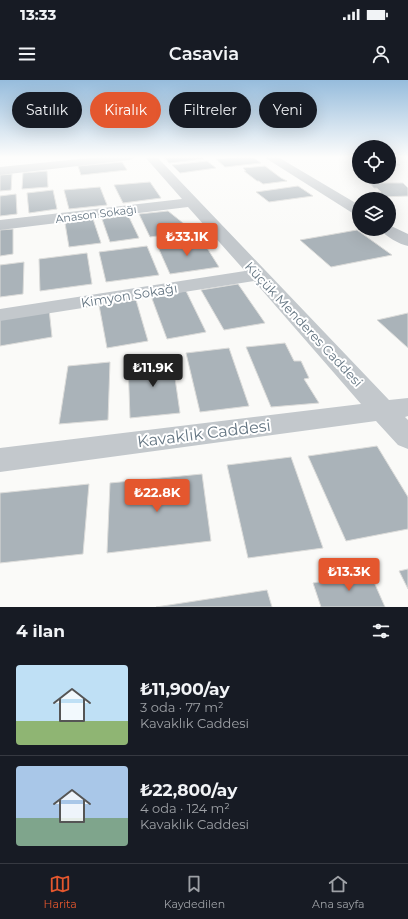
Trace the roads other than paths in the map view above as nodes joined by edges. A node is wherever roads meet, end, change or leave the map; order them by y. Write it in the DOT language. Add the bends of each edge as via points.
graph roads {
  1 [pos="173,182"];
  2 [pos="311,182"];
  3 [pos="192,202"];
  4 [pos="352,207"];
  5 [pos="0,225"];
  6 [pos="396,234"];
  7 [pos="408,241"];
  8 [pos="258,275"];
  9 [pos="0,315"];
  10 [pos="396,409"];
  11 [pos="408,438"];
  12 [pos="0,460"];
  1 -- 3 [label="street, Küçük Menderes Caddesi"];
  2 -- 4 [label="street"];
  3 -- 5 [label="street, Anason Sokağı"];
  3 -- 8 [label="street, Küçük Menderes Caddesi"];
  6 -- 7 [label="street"];
  8 -- 9 [label="street, Kimyon Sokağı"];
  8 -- 10 [label="street, Küçük Menderes Caddesi"];
  10 -- 11 [label="street, Küçük Menderes Caddesi"];
  10 -- 12 [label="street, Kavaklık Caddesi"];
}
